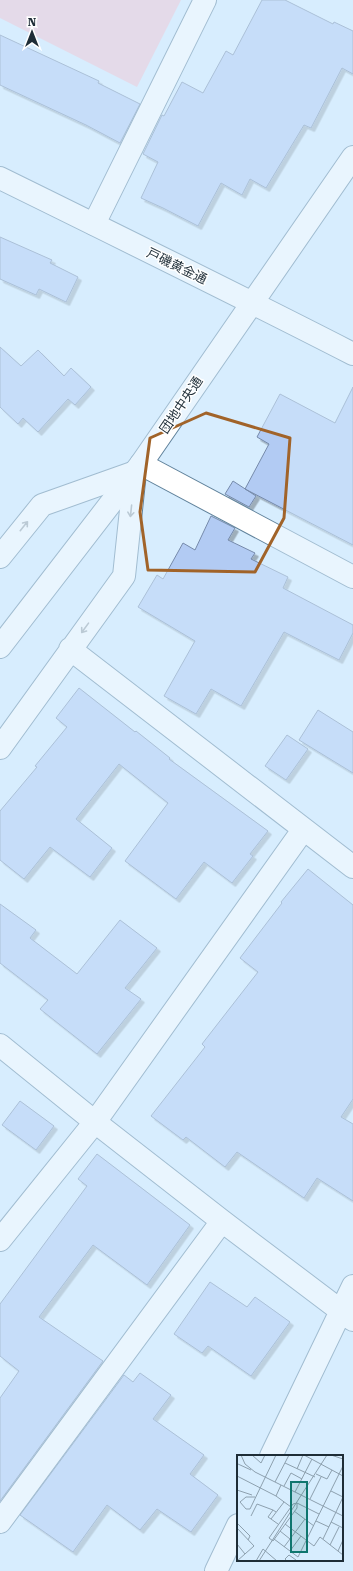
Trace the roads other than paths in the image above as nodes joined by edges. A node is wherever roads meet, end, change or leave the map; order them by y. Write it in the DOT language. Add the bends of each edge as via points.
graph roads {
  1 [pos="205,0"];
  2 [pos="353,157"];
  3 [pos="0,178"];
  4 [pos="94,224"];
  5 [pos="253,303"];
  6 [pos="353,354"];
  7 [pos="138,468"];
  8 [pos="0,557"];
  9 [pos="353,577"];
  10 [pos="0,647"];
  11 [pos="70,649"];
  12 [pos="0,748"];
  13 [pos="303,830"];
  14 [pos="353,868"];
  15 [pos="0,1045"];
  16 [pos="95,1122"];
  17 [pos="222,1221"];
  18 [pos="0,1240"];
  19 [pos="353,1286"];
  20 [pos="347,1315"];
  21 [pos="272,1455"];
  22 [pos="0,1522"];
  23 [pos="237,1527"];
  24 [pos="216,1571"];
  1 -- 4 [label="street"];
  2 -- 5 [label="street, 団地中央通"];
  3 -- 4 [label="street, 戸磯黄金通"];
  4 -- 5 [label="street, 戸磯黄金通"];
  5 -- 6 [label="street, 戸磯黄金通"];
  5 -- 7 [label="street, 団地中央通"];
  8 -- 7 [label="street, one-way" via="42,505"];
  7 -- 9 [label="street"];
  7 -- 10 [label="street, 団地中央通"];
  7 -- 11 [label="street, one-way" via="124,576"];
  11 -- 12 [label="street"];
  11 -- 13 [label="street"];
  13 -- 14 [label="street"];
  13 -- 16 [label="street"];
  15 -- 16 [label="street"];
  16 -- 17 [label="street"];
  16 -- 18 [label="street"];
  17 -- 20 [label="street"];
  17 -- 22 [label="street"];
  19 -- 20 [label="street"];
  20 -- 21 [label="street"];
  23 -- 24 [label="street"];
}
